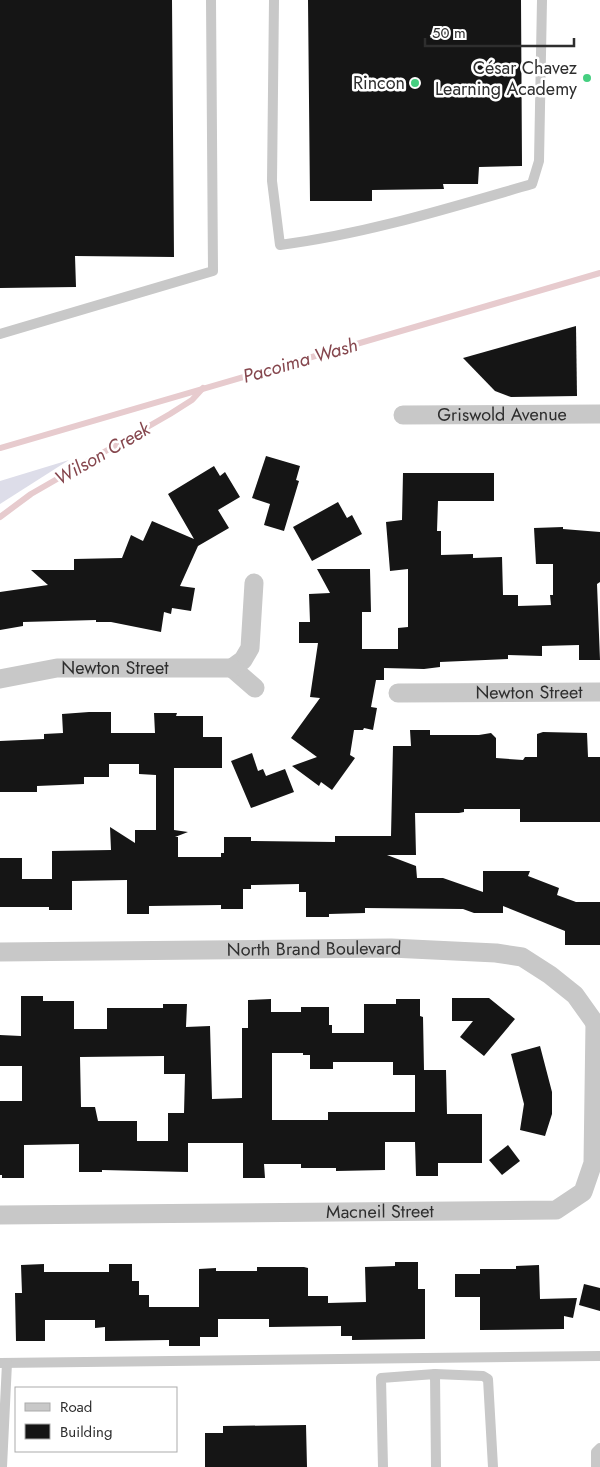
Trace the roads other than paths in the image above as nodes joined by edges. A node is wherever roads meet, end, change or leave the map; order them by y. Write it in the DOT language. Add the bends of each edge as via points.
graph roads {
  1 [pos="211,0"];
  2 [pos="274,0"];
  3 [pos="542,0"];
  4 [pos="0,334"];
  5 [pos="600,414"];
  6 [pos="403,415"];
  7 [pos="254,583"];
  8 [pos="232,668"];
  9 [pos="0,679"];
  10 [pos="255,688"];
  11 [pos="600,692"];
  12 [pos="398,693"];
  13 [pos="0,952"];
  14 [pos="597,1023"];
  15 [pos="0,1215"];
  16 [pos="600,1356"];
  17 [pos="4,1363"];
  18 [pos="436,1374"];
  19 [pos="600,1448"];
  20 [pos="2,1467"];
  21 [pos="383,1467"];
  22 [pos="436,1467"];
  23 [pos="493,1467"];
  24 [pos="596,1467"];
  1 -- 4 [label="lane" via="213,271"];
  2 -- 3 [label="lane" via="272,181 280,245 331,237 532,184 539,161"];
  5 -- 6 [label="street, Griswold Avenue"];
  7 -- 8 [label="street" via="250,648 243,660"];
  8 -- 9 [label="street, Newton Street" via="57,668"];
  8 -- 10 [label="street"];
  11 -- 12 [label="street, Newton Street"];
  13 -- 14 [label="street, North Brand Boulevard" via="391,948 496,953 522,957 550,975 575,995"];
  14 -- 15 [label="street, Macneil Street" via="593,1163 583,1192 556,1210"];
  16 -- 17 [label="lane"];
  17 -- 20 [label="lane"];
  18 -- 21 [label="lane" via="381,1378"];
  18 -- 22 [label="lane"];
  18 -- 23 [label="lane" via="488,1378"];
  19 -- 24 [label="lane" via="596,1452"];
}
